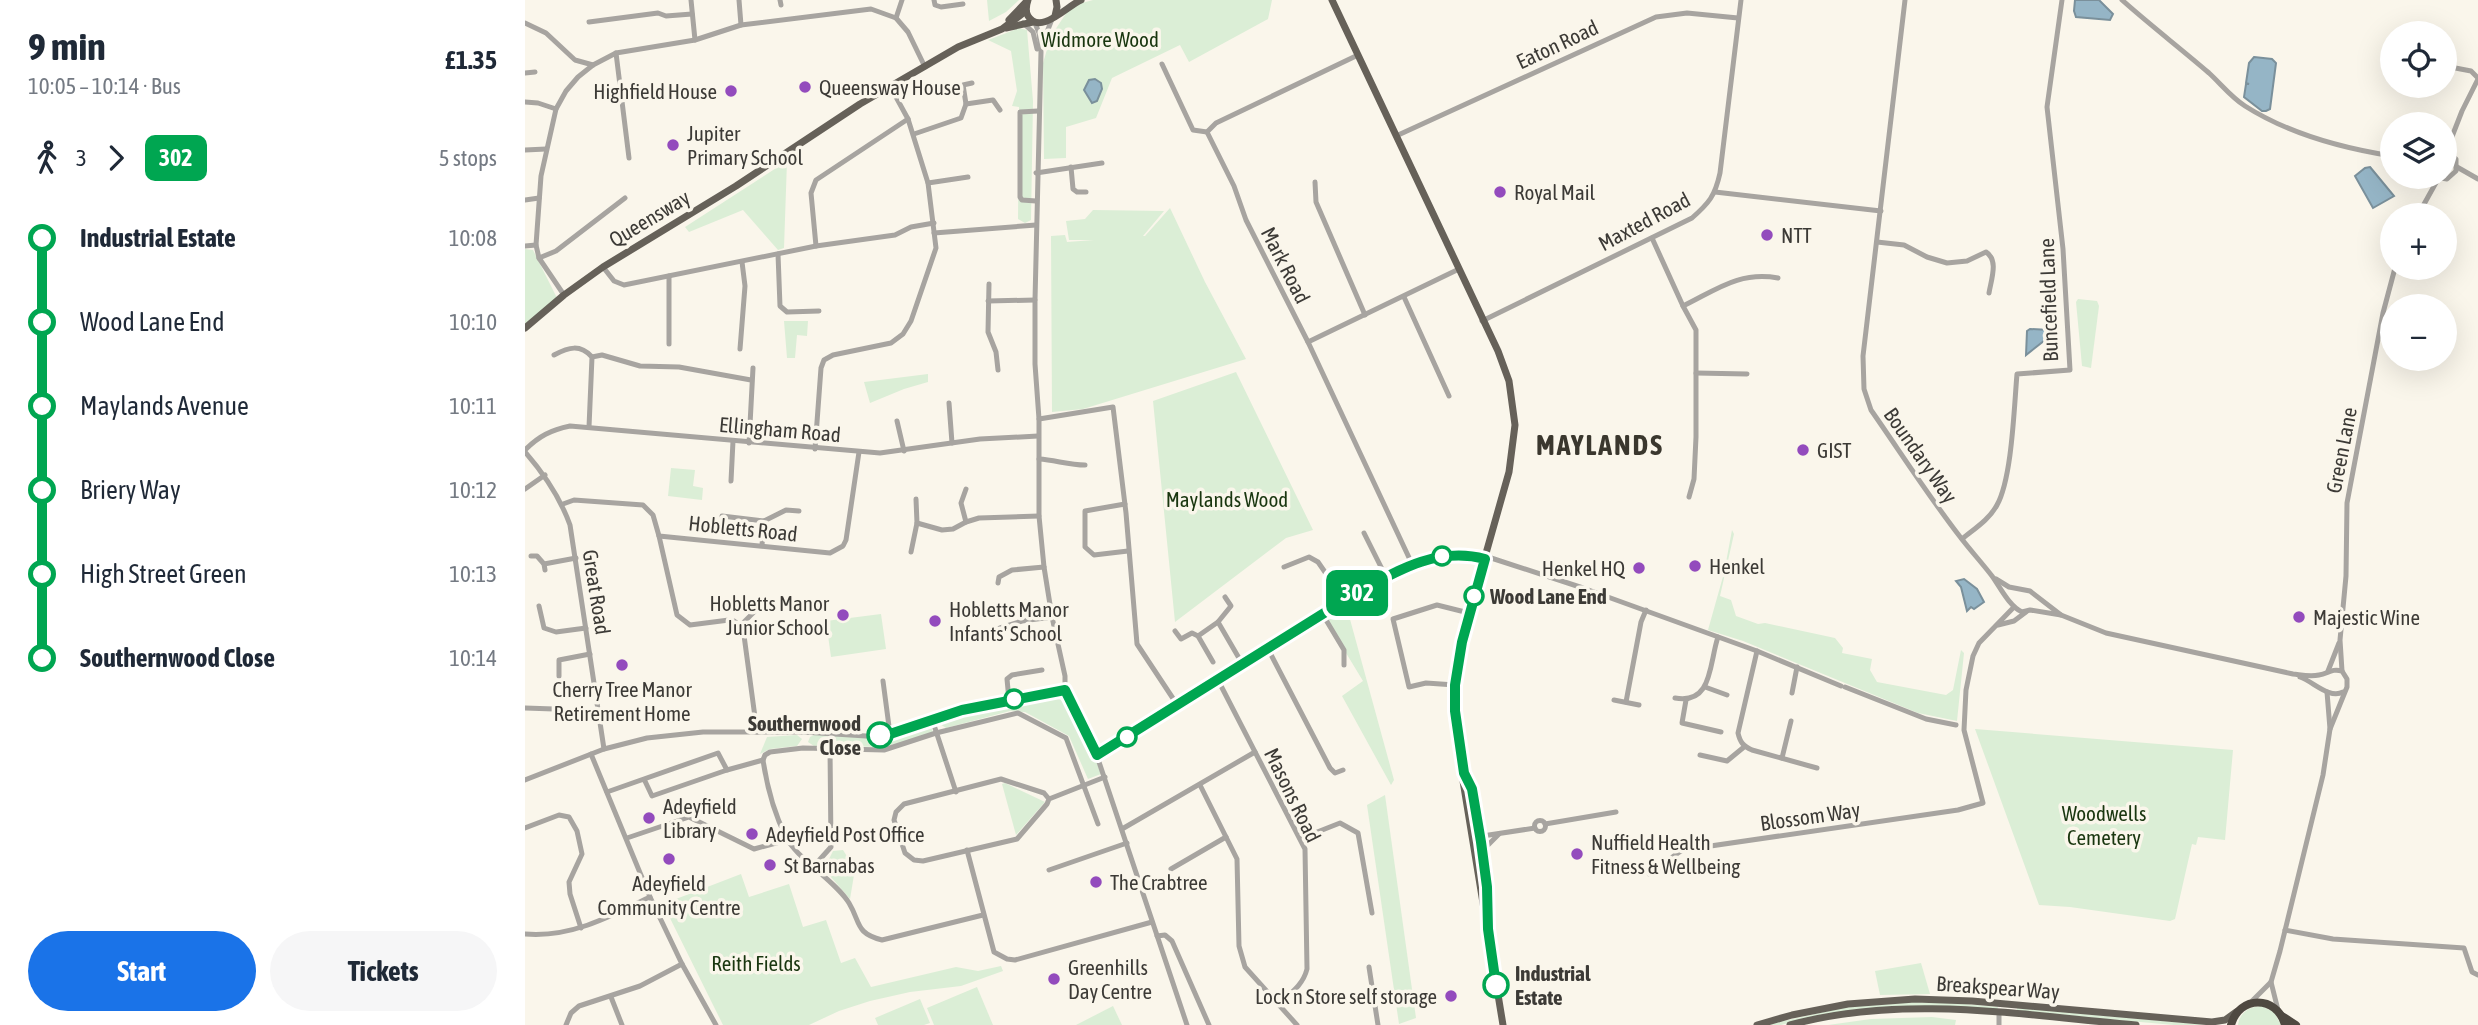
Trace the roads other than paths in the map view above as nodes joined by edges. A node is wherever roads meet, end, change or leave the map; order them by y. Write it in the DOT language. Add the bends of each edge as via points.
graph roads {
  1 [pos="691,0"];
  2 [pos="739,0"];
  3 [pos="902,0"];
  4 [pos="934,0"];
  5 [pos="1028,0"];
  6 [pos="1068,0"];
  7 [pos="1081,0"];
  8 [pos="1332,0"];
  9 [pos="1741,0"];
  10 [pos="1905,0"];
  11 [pos="2062,0"];
  12 [pos="2122,0"];
  13 [pos="963,4"];
  14 [pos="1056,4"];
  15 [pos="781,5"];
  16 [pos="1026,11"];
  17 [pos="692,14"];
  18 [pos="896,18"];
  19 [pos="1053,18"];
  20 [pos="1738,18"];
  21 [pos="782,19"];
  22 [pos="589,22"];
  23 [pos="1034,22"];
  24 [pos="525,23"];
  25 [pos="1023,23"];
  26 [pos="741,24"];
  27 [pos="1002,29"];
  28 [pos="695,40"];
  29 [pos="1041,51"];
  30 [pos="616,53"];
  31 [pos="1357,55"];
  32 [pos="575,60"];
  33 [pos="1162,64"];
  34 [pos="593,65"];
  35 [pos="925,67"];
  36 [pos="2457,68"];
  37 [pos="1040,69"];
  38 [pos="535,72"];
  39 [pos="525,73"];
  40 [pos="578,77"];
  41 [pos="2478,78"];
  42 [pos="972,83"];
  43 [pos="890,86"];
  44 [pos="525,100"];
  45 [pos="966,104"];
  46 [pos="556,109"];
  47 [pos="1000,110"];
  48 [pos="1038,111"];
  49 [pos="908,119"];
  50 [pos="2457,123"];
  51 [pos="1207,132"];
  52 [pos="914,134"];
  53 [pos="1396,136"];
  54 [pos="546,149"];
  55 [pos="525,150"];
  56 [pos="2380,154"];
  57 [pos="629,158"];
  58 [pos="1102,163"];
  59 [pos="1071,167"];
  60 [pos="2457,167"];
  61 [pos="1036,173"];
  62 [pos="968,177"];
  63 [pos="2478,179"];
  64 [pos="1315,182"];
  65 [pos="928,183"];
  66 [pos="1086,192"];
  67 [pos="1715,192"];
  68 [pos="538,198"];
  69 [pos="625,198"];
  70 [pos="525,200"];
  71 [pos="1036,201"];
  72 [pos="1881,211"];
  73 [pos="934,223"];
  74 [pos="1036,225"];
  75 [pos="934,233"];
  76 [pos="1651,237"];
  77 [pos="1877,242"];
  78 [pos="536,245"];
  79 [pos="525,246"];
  80 [pos="816,246"];
  81 [pos="778,254"];
  82 [pos="539,258"];
  83 [pos="742,262"];
  84 [pos="603,267"];
  85 [pos="1459,269"];
  86 [pos="669,276"];
  87 [pos="1778,278"];
  88 [pos="2392,280"];
  89 [pos="989,284"];
  90 [pos="1989,293"];
  91 [pos="563,295"];
  92 [pos="1404,297"];
  93 [pos="1035,300"];
  94 [pos="988,301"];
  95 [pos="1682,306"];
  96 [pos="819,311"];
  97 [pos="1365,315"];
  98 [pos="1482,320"];
  99 [pos="525,328"];
  100 [pos="1308,342"];
  101 [pos="669,344"];
  102 [pos="740,349"];
  103 [pos="554,355"];
  104 [pos="592,357"];
  105 [pos="753,368"];
  106 [pos="998,370"];
  107 [pos="1696,373"];
  108 [pos="1747,374"];
  109 [pos="751,380"];
  110 [pos="1449,396"];
  111 [pos="949,402"];
  112 [pos="1039,419"];
  113 [pos="897,421"];
  114 [pos="589,427"];
  115 [pos="1038,436"];
  116 [pos="733,441"];
  117 [pos="749,443"];
  118 [pos="951,443"];
  119 [pos="815,449"];
  120 [pos="525,451"];
  121 [pos="904,451"];
  122 [pos="859,452"];
  123 [pos="1039,459"];
  124 [pos="1085,465"];
  125 [pos="545,475"];
  126 [pos="731,481"];
  127 [pos="525,489"];
  128 [pos="966,489"];
  129 [pos="1689,497"];
  130 [pos="916,499"];
  131 [pos="563,504"];
  132 [pos="1125,504"];
  133 [pos="799,511"];
  134 [pos="722,516"];
  135 [pos="1039,516"];
  136 [pos="764,521"];
  137 [pos="966,522"];
  138 [pos="917,523"];
  139 [pos="1364,533"];
  140 [pos="659,536"];
  141 [pos="1962,539"];
  142 [pos="762,545"];
  143 [pos="1128,551"];
  144 [pos="911,552"];
  145 [pos="531,556"];
  146 [pos="1485,557"];
  147 [pos="576,558"];
  148 [pos="1412,564"];
  149 [pos="1044,567"];
  150 [pos="1284,567"];
  151 [pos="1992,576"];
  152 [pos="1386,577"];
  153 [pos="998,583"];
  154 [pos="2019,591"];
  155 [pos="1225,597"];
  156 [pos="2034,597"];
  157 [pos="1345,601"];
  158 [pos="2014,605"];
  159 [pos="539,606"];
  160 [pos="756,610"];
  161 [pos="1646,610"];
  162 [pos="2028,611"];
  163 [pos="1469,613"];
  164 [pos="1323,615"];
  165 [pos="2061,615"];
  166 [pos="1052,617"];
  167 [pos="1218,622"];
  168 [pos="741,625"];
  169 [pos="1996,626"];
  170 [pos="586,628"];
  171 [pos="1000,628"];
  172 [pos="1175,631"];
  173 [pos="1198,636"];
  174 [pos="1718,637"];
  175 [pos="2340,640"];
  176 [pos="1268,649"];
  177 [pos="1757,651"];
  178 [pos="590,654"];
  179 [pos="1213,662"];
  180 [pos="1243,665"];
  181 [pos="1344,665"];
  182 [pos="1797,667"];
  183 [pos="1042,670"];
  184 [pos="2342,671"];
  185 [pos="2326,673"];
  186 [pos="2293,674"];
  187 [pos="559,676"];
  188 [pos="1218,680"];
  189 [pos="883,681"];
  190 [pos="1455,685"];
  191 [pos="1705,687"];
  192 [pos="1065,690"];
  193 [pos="2325,691"];
  194 [pos="2343,692"];
  195 [pos="1792,693"];
  196 [pos="1727,695"];
  197 [pos="1675,698"];
  198 [pos="1009,700"];
  199 [pos="1614,700"];
  200 [pos="1686,700"];
  201 [pos="1626,702"];
  202 [pos="1639,705"];
  203 [pos="1178,706"];
  204 [pos="525,708"];
  205 [pos="565,715"];
  206 [pos="932,719"];
  207 [pos="1791,721"];
  208 [pos="756,723"];
  209 [pos="801,725"];
  210 [pos="1956,725"];
  211 [pos="2330,729"];
  212 [pos="757,732"];
  213 [pos="803,732"];
  214 [pos="1721,732"];
  215 [pos="936,733"];
  216 [pos="890,734"];
  217 [pos="1744,747"];
  218 [pos="803,748"];
  219 [pos="830,748"];
  220 [pos="604,749"];
  221 [pos="1255,752"];
  222 [pos="591,754"];
  223 [pos="1097,755"];
  224 [pos="1700,755"];
  225 [pos="764,757"];
  226 [pos="1782,758"];
  227 [pos="1817,768"];
  228 [pos="1343,769"];
  229 [pos="727,770"];
  230 [pos="1464,773"];
  231 [pos="1105,777"];
  232 [pos="644,779"];
  233 [pos="525,780"];
  234 [pos="1083,785"];
  235 [pos="1199,785"];
  236 [pos="1472,789"];
  237 [pos="607,792"];
  238 [pos="956,792"];
  239 [pos="1049,799"];
  240 [pos="1468,806"];
  241 [pos="1616,812"];
  242 [pos="1098,824"];
  243 [pos="525,828"];
  244 [pos="1122,829"];
  245 [pos="1501,832"];
  246 [pos="1476,835"];
  247 [pos="1226,837"];
  248 [pos="627,838"];
  249 [pos="1302,838"];
  250 [pos="787,840"];
  251 [pos="1127,844"];
  252 [pos="967,850"];
  253 [pos="1483,858"];
  254 [pos="814,866"];
  255 [pos="1171,869"];
  256 [pos="1049,870"];
  257 [pos="1478,874"];
  258 [pos="1649,874"];
  259 [pos="650,897"];
  260 [pos="1372,913"];
  261 [pos="983,915"];
  262 [pos="1152,922"];
  263 [pos="581,928"];
  264 [pos="1488,929"];
  265 [pos="2285,930"];
  266 [pos="525,934"];
  267 [pos="1157,936"];
  268 [pos="682,964"];
  269 [pos="1369,967"];
  270 [pos="2478,975"];
  271 [pos="2271,982"];
  272 [pos="611,997"];
  273 [pos="2250,1003"];
  274 [pos="1279,1004"];
  275 [pos="2237,1012"];
  276 [pos="1999,1013"];
  277 [pos="2282,1017"];
  278 [pos="566,1025"];
  279 [pos="622,1025"];
  280 [pos="716,1025"];
  281 [pos="1187,1025"];
  282 [pos="1209,1025"];
  283 [pos="1297,1025"];
  284 [pos="1378,1025"];
  285 [pos="1503,1025"];
  286 [pos="1757,1025"];
  287 [pos="1790,1025"];
  288 [pos="1999,1025"];
  289 [pos="2136,1025"];
  290 [pos="2231,1025"];
  291 [pos="2296,1025"];
  1 -- 17 [label="street"];
  2 -- 26 [label="street"];
  3 -- 18 [label="street"];
  4 -- 13 [label="street" via="941,7"];
  5 -- 16 [label="main road"];
  5 -- 27 [label="main road, Queensway"];
  6 -- 14 [label="main road"];
  7 -- 19 [label="main road, Queensway"];
  8 -- 31 [label="main road"];
  9 -- 20 [label="street, Maxted Road"];
  10 -- 72 [label="street, Boundary Way"];
  11 -- 141 [label="street, Buncefield Lane" via="2047,107 2063,249 2070,370 2017,374 2000,498 1989,517"];
  12 -- 56 [label="street" via="2237,100 2266,118 2328,142"];
  14 -- 19 [label="main road"];
  15 -- 21 [label="street"];
  16 -- 23 [label="main road"];
  16 -- 27 [label="main road, Queensway"];
  17 -- 22 [label="street" via="658,13"];
  17 -- 28 [label="street"];
  18 -- 21 [label="street" via="871,9"];
  18 -- 35 [label="street"];
  19 -- 23 [label="main road, Queensway"];
  19 -- 29 [label="street"];
  20 -- 53 [label="street, Eaton Road" via="1687,13 1656,17"];
  20 -- 67 [label="street, Maxted Road"];
  21 -- 26 [label="street"];
  23 -- 25 [label="main road, Queensway"];
  23 -- 29 [label="street"];
  24 -- 32 [label="street" via="546,33"];
  25 -- 27 [label="main road, Queensway"];
  25 -- 37 [label="street" via="1035,37"];
  26 -- 28 [label="street"];
  27 -- 35 [label="main road, Queensway"];
  28 -- 30 [label="street"];
  29 -- 37 [label="street"];
  30 -- 34 [label="street"];
  30 -- 57 [label="street"];
  31 -- 51 [label="street" via="1216,123"];
  31 -- 53 [label="main road"];
  32 -- 34 [label="street"];
  32 -- 40 [label="street"];
  33 -- 51 [label="street" via="1193,130"];
  34 -- 40 [label="street"];
  35 -- 43 [label="main road, Queensway"];
  36 -- 41 [label="street"];
  37 -- 48 [label="street"];
  38 -- 39 [label="street"];
  40 -- 46 [label="street"];
  41 -- 50 [label="street"];
  42 -- 45 [label="street" via="963,85"];
  43 -- 49 [label="street"];
  43 -- 84 [label="main road, Queensway"];
  44 -- 46 [label="street"];
  45 -- 47 [label="street" via="993,100"];
  45 -- 52 [label="street" via="961,118"];
  46 -- 54 [label="street"];
  48 -- 61 [label="street"];
  48 -- 71 [label="street" via="1020,112 1020,197"];
  49 -- 52 [label="street"];
  49 -- 80 [label="street" via="816,180 811,193"];
  51 -- 100 [label="street, Mark Road"];
  52 -- 65 [label="street"];
  53 -- 85 [label="main road"];
  54 -- 55 [label="street"];
  54 -- 68 [label="street"];
  58 -- 59 [label="street"];
  59 -- 61 [label="street"];
  59 -- 66 [label="street" via="1073,189"];
  60 -- 63 [label="street"];
  61 -- 71 [label="street"];
  62 -- 65 [label="street"];
  64 -- 97 [label="street" via="1315,202"];
  65 -- 73 [label="street"];
  67 -- 72 [label="street"];
  67 -- 76 [label="street, Maxted Road" via="1692,218"];
  68 -- 70 [label="street"];
  68 -- 78 [label="street"];
  69 -- 82 [label="street" via="556,251"];
  71 -- 74 [label="street"];
  72 -- 77 [label="street, Boundary Way"];
  73 -- 75 [label="street"];
  73 -- 80 [label="street" via="895,235"];
  74 -- 75 [label="street"];
  74 -- 93 [label="street"];
  75 -- 119 [label="street" via="936,248 903,334 891,343 824,360"];
  76 -- 95 [label="street"];
  76 -- 98 [label="street, Maxted Road"];
  77 -- 90 [label="street" via="1904,245 1947,263 1986,252 1993,261"];
  77 -- 141 [label="street, Boundary Way" via="1863,356 1864,389 1871,410"];
  78 -- 79 [label="street"];
  78 -- 82 [label="street"];
  80 -- 81 [label="street"];
  81 -- 83 [label="street"];
  81 -- 96 [label="street" via="781,306 787,312"];
  82 -- 91 [label="street"];
  83 -- 86 [label="street"];
  83 -- 102 [label="street" via="745,286"];
  84 -- 86 [label="street" via="624,285"];
  84 -- 91 [label="main road, Queensway"];
  85 -- 92 [label="street"];
  85 -- 98 [label="main road"];
  86 -- 101 [label="street"];
  87 -- 95 [label="street" via="1752,275"];
  88 -- 175 [label="street, Green Lane" via="2347,503"];
  89 -- 94 [label="street"];
  91 -- 99 [label="main road, Queensway"];
  92 -- 97 [label="street"];
  92 -- 110 [label="street"];
  93 -- 94 [label="street"];
  93 -- 112 [label="street"];
  94 -- 106 [label="street" via="988,332"];
  95 -- 107 [label="street" via="1696,330"];
  97 -- 100 [label="street"];
  98 -- 146 [label="main road" via="1506,370 1515,425 1509,472"];
  100 -- 148 [label="street, Mark Road"];
  103 -- 104 [label="street" via="568,347 584,349"];
  104 -- 109 [label="street" via="603,355 640,366"];
  104 -- 114 [label="street"];
  105 -- 109 [label="street"];
  107 -- 108 [label="street"];
  107 -- 129 [label="street" via="1694,479"];
  109 -- 117 [label="street"];
  111 -- 118 [label="street"];
  112 -- 115 [label="street"];
  112 -- 132 [label="street" via="1113,407"];
  113 -- 121 [label="street"];
  114 -- 116 [label="street, Ellingham Road"];
  114 -- 120 [label="street, Ellingham Road" via="551,430"];
  115 -- 118 [label="street, Ellingham Road"];
  115 -- 123 [label="street"];
  116 -- 117 [label="street, Ellingham Road"];
  116 -- 126 [label="street"];
  117 -- 119 [label="street, Ellingham Road"];
  118 -- 121 [label="street, Ellingham Road"];
  119 -- 122 [label="street, Ellingham Road"];
  120 -- 125 [label="street, Great Road"];
  121 -- 122 [label="street, Ellingham Road"];
  122 -- 142 [label="street, Hobletts Road" via="843,546 830,553"];
  123 -- 124 [label="street"];
  123 -- 135 [label="street"];
  125 -- 127 [label="street"];
  125 -- 131 [label="street, Great Road"];
  128 -- 137 [label="street" via="961,503"];
  130 -- 138 [label="street"];
  131 -- 140 [label="street, Hobletts Road" via="574,500 643,505 653,515"];
  131 -- 147 [label="street, Great Road"];
  132 -- 143 [label="street"];
  132 -- 143 [label="street" via="1085,511 1085,547 1094,555"];
  133 -- 136 [label="street" via="786,510"];
  134 -- 136 [label="street"];
  135 -- 137 [label="street"];
  135 -- 149 [label="street"];
  136 -- 142 [label="street"];
  137 -- 138 [label="street" via="953,530"];
  138 -- 144 [label="street"];
  139 -- 152 [label="street"];
  140 -- 142 [label="street, Hobletts Road"];
  140 -- 168 [label="street" via="677,615 690,625 729,620"];
  141 -- 151 [label="street, Boundary Way"];
  143 -- 203 [label="street" via="1136,644"];
  145 -- 147 [label="street" via="537,556 544,567"];
  146 -- 148 [label="street" via="1443,556"];
  146 -- 161 [label="street"];
  146 -- 163 [label="main road"];
  147 -- 170 [label="street, Great Road"];
  148 -- 152 [label="street"];
  149 -- 153 [label="street" via="1005,572"];
  149 -- 166 [label="street"];
  150 -- 157 [label="street" via="1309,557 1318,562"];
  151 -- 154 [label="street, Boundary Way"];
  151 -- 158 [label="street, Boundary Way"];
  152 -- 157 [label="street"];
  154 -- 156 [label="street" via="2027,590"];
  154 -- 158 [label="street"];
  155 -- 167 [label="street" via="1231,606"];
  156 -- 162 [label="street"];
  156 -- 165 [label="street"];
  157 -- 164 [label="street"];
  158 -- 162 [label="street"];
  158 -- 169 [label="street"];
  159 -- 170 [label="street" via="544,628 556,632"];
  160 -- 168 [label="street"];
  161 -- 174 [label="street"];
  161 -- 201 [label="street"];
  162 -- 165 [label="street"];
  162 -- 169 [label="street"];
  163 -- 190 [label="main road"];
  163 -- 190 [label="street" via="1437,605 1393,619 1409,687"];
  164 -- 176 [label="street"];
  164 -- 181 [label="street" via="1344,650"];
  165 -- 186 [label="street" via="2106,633"];
  166 -- 171 [label="street"];
  166 -- 192 [label="street"];
  167 -- 173 [label="street"];
  167 -- 180 [label="street"];
  168 -- 208 [label="street"];
  169 -- 258 [label="street, Blossom Way" via="1972,656 1964,708 1967,747 1983,803 1683,850"];
  170 -- 178 [label="street, Great Road"];
  172 -- 173 [label="street" via="1181,639"];
  173 -- 179 [label="street"];
  174 -- 177 [label="street"];
  174 -- 191 [label="street"];
  175 -- 184 [label="street, Green Lane"];
  175 -- 185 [label="street, Green Lane"];
  176 -- 180 [label="street"];
  176 -- 228 [label="street" via="1330,768 1335,773"];
  177 -- 182 [label="street"];
  177 -- 217 [label="street" via="1738,733"];
  178 -- 187 [label="street" via="559,660"];
  178 -- 220 [label="street, Great Road"];
  180 -- 188 [label="street"];
  182 -- 195 [label="street"];
  182 -- 210 [label="street" via="1926,719"];
  183 -- 198 [label="street" via="1007,679"];
  184 -- 185 [label="street"];
  184 -- 194 [label="street" via="2348,682"];
  185 -- 186 [label="street"];
  185 -- 193 [label="street"];
  186 -- 193 [label="street"];
  188 -- 203 [label="street"];
  188 -- 221 [label="street, Masons Road"];
  189 -- 216 [label="street"];
  190 -- 230 [label="main road"];
  191 -- 196 [label="street"];
  191 -- 200 [label="street"];
  192 -- 198 [label="street"];
  192 -- 223 [label="street"];
  193 -- 194 [label="street"];
  193 -- 211 [label="street"];
  194 -- 211 [label="street"];
  197 -- 200 [label="street"];
  198 -- 206 [label="street"];
  199 -- 201 [label="street"];
  200 -- 214 [label="street" via="1682,723"];
  201 -- 202 [label="street"];
  203 -- 223 [label="street"];
  204 -- 205 [label="street" via="554,709"];
  206 -- 215 [label="street"];
  206 -- 216 [label="street"];
  207 -- 226 [label="street"];
  208 -- 209 [label="street"];
  208 -- 212 [label="street"];
  211 -- 265 [label="street"];
  212 -- 213 [label="street"];
  212 -- 220 [label="street" via="676,734"];
  213 -- 216 [label="street"];
  213 -- 218 [label="street"];
  215 -- 219 [label="street" via="884,750"];
  215 -- 234 [label="street" via="1023,714 1066,738"];
  215 -- 238 [label="street"];
  217 -- 224 [label="street" via="1727,761"];
  217 -- 226 [label="street"];
  218 -- 219 [label="street"];
  218 -- 225 [label="street" via="769,752"];
  219 -- 254 [label="street" via="831,847"];
  220 -- 222 [label="street"];
  221 -- 235 [label="street"];
  221 -- 249 [label="street, Masons Road"];
  222 -- 233 [label="street"];
  222 -- 237 [label="street"];
  223 -- 231 [label="street"];
  225 -- 229 [label="street"];
  225 -- 250 [label="street" via="771,802"];
  226 -- 227 [label="street"];
  229 -- 232 [label="street" via="718,753"];
  229 -- 232 [label="street" via="652,796"];
  230 -- 236 [label="main road"];
  230 -- 240 [label="main road"];
  231 -- 234 [label="street"];
  231 -- 244 [label="street"];
  232 -- 237 [label="street"];
  234 -- 239 [label="street"];
  234 -- 242 [label="street"];
  235 -- 244 [label="street"];
  235 -- 247 [label="street"];
  236 -- 240 [label="main road"];
  236 -- 246 [label="main road"];
  237 -- 248 [label="street"];
  238 -- 239 [label="street" via="1007,779 1045,793"];
  238 -- 252 [label="street" via="904,804 894,820 905,853 914,860"];
  239 -- 252 [label="street" via="1017,839"];
  240 -- 246 [label="main road"];
  241 -- 245 [label="street" via="1545,824 1538,821 1535,828"];
  243 -- 263 [label="street" via="559,816 569,817 577,831 582,854 569,882"];
  244 -- 251 [label="street"];
  245 -- 246 [label="street"];
  245 -- 253 [label="street" via="1486,847"];
  246 -- 253 [label="main road"];
  246 -- 257 [label="main road"];
  247 -- 255 [label="street"];
  247 -- 274 [label="street" via="1237,859 1239,946 1245,967"];
  248 -- 250 [label="street" via="689,817 754,849"];
  248 -- 259 [label="street"];
  249 -- 260 [label="street" via="1340,823 1358,833"];
  249 -- 274 [label="street, Masons Road" via="1307,969 1299,986"];
  250 -- 254 [label="street"];
  251 -- 256 [label="street"];
  251 -- 262 [label="street"];
  252 -- 261 [label="street"];
  253 -- 257 [label="main road"];
  253 -- 264 [label="main road"];
  254 -- 261 [label="street" via="848,902 860,930 870,937 882,940"];
  257 -- 264 [label="main road"];
  259 -- 263 [label="street"];
  259 -- 268 [label="street"];
  261 -- 262 [label="street" via="994,952 1016,960"];
  262 -- 267 [label="street"];
  263 -- 266 [label="street"];
  264 -- 285 [label="main road"];
  265 -- 270 [label="street" via="2333,939 2464,948 2472,972"];
  265 -- 271 [label="street"];
  267 -- 281 [label="street"];
  267 -- 282 [label="street" via="1172,941"];
  268 -- 272 [label="street"];
  268 -- 280 [label="street"];
  269 -- 284 [label="street"];
  271 -- 273 [label="street"];
  271 -- 277 [label="street"];
  272 -- 278 [label="street" via="579,1006"];
  272 -- 279 [label="street"];
  273 -- 275 [label="highway"];
  273 -- 277 [label="highway" via="2266,1003"];
  274 -- 283 [label="street"];
  275 -- 286 [label="main road, Breakspear Way" via="2212,1022 1915,999 1848,1004"];
  275 -- 290 [label="highway"];
  276 -- 287 [label="main road, Breakspear Way" via="1881,1009"];
  276 -- 288 [label="street"];
  276 -- 289 [label="main road, Breakspear Way"];
  277 -- 291 [label="highway"];
}
